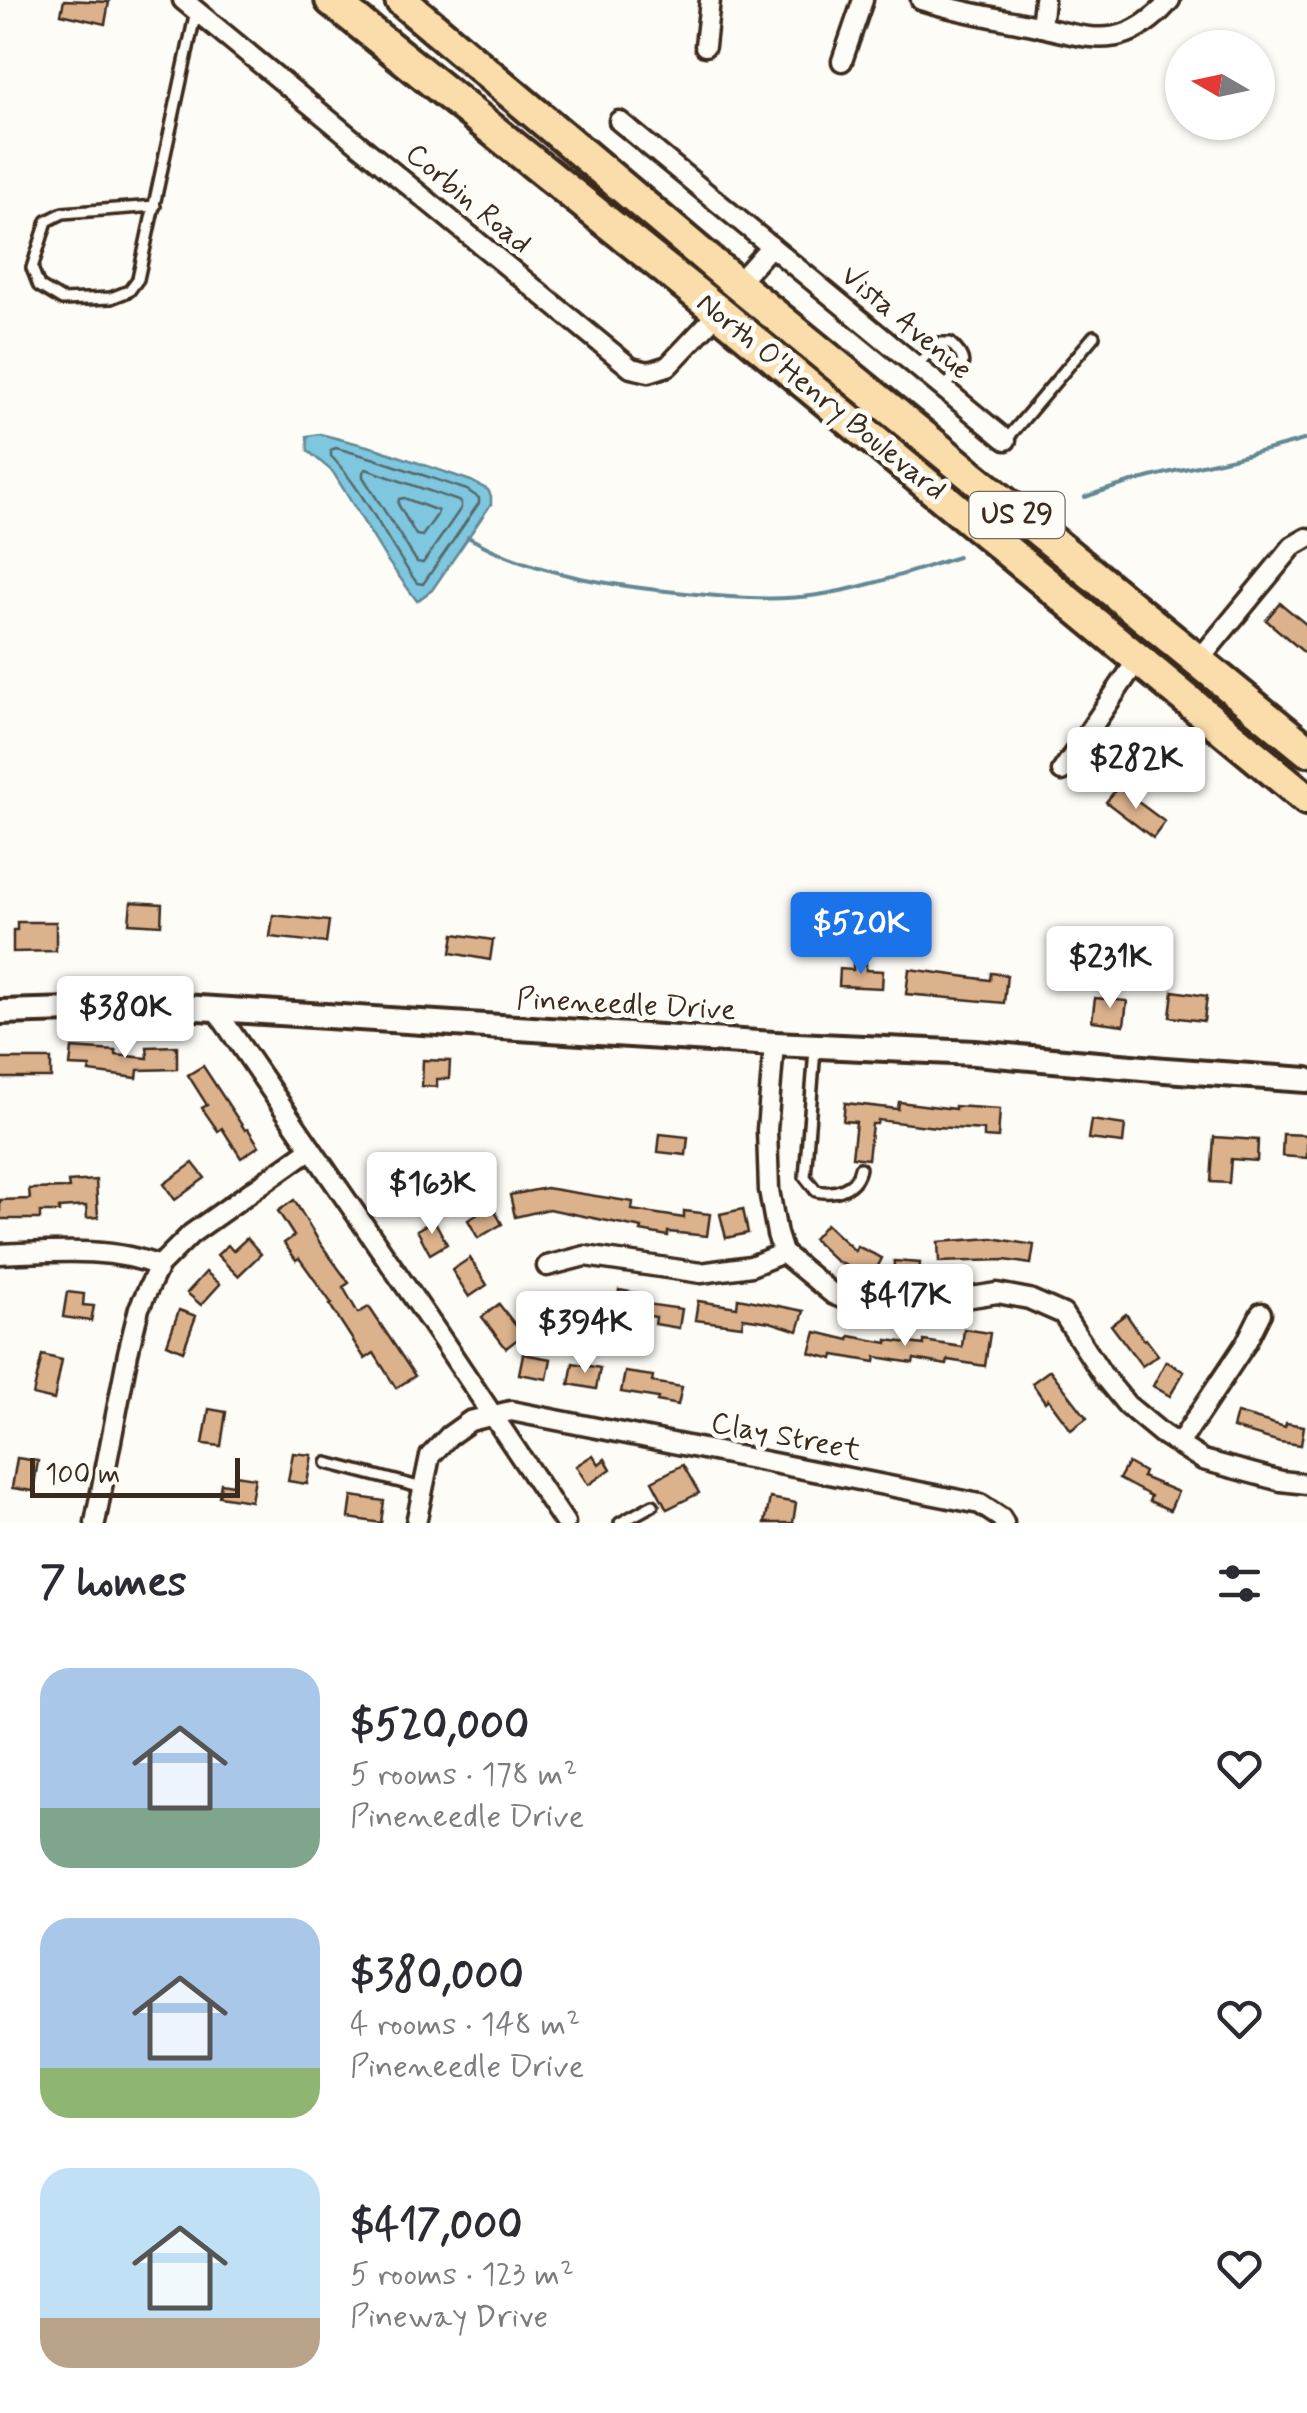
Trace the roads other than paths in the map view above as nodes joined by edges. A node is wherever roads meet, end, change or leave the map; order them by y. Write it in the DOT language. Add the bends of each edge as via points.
graph roads {
  1 [pos="305,0"];
  2 [pos="332,0"];
  3 [pos="401,0"];
  4 [pos="710,0"];
  5 [pos="863,0"];
  6 [pos="922,0"];
  7 [pos="1044,0"];
  8 [pos="1170,0"];
  9 [pos="189,5"];
  10 [pos="1041,26"];
  11 [pos="705,46"];
  12 [pos="842,61"];
  13 [pos="619,122"];
  14 [pos="492,131"];
  15 [pos="155,206"];
  16 [pos="772,246"];
  17 [pos="737,284"];
  18 [pos="719,312"];
  19 [pos="1094,336"];
  20 [pos="915,367"];
  21 [pos="942,390"];
  22 [pos="1006,440"];
  23 [pos="929,442"];
  24 [pos="1307,538"];
  25 [pos="1016,557"];
  26 [pos="1138,660"];
  27 [pos="1199,660"];
  28 [pos="1307,750"];
  29 [pos="1062,771"];
  30 [pos="1307,798"];
  31 [pos="216,1010"];
  32 [pos="0,1012"];
  33 [pos="774,1044"];
  34 [pos="815,1046"];
  35 [pos="1307,1080"];
  36 [pos="310,1149"];
  37 [pos="860,1168"];
  38 [pos="784,1252"];
  39 [pos="0,1254"];
  40 [pos="159,1266"];
  41 [pos="547,1266"];
  42 [pos="1261,1313"];
  43 [pos="492,1416"];
  44 [pos="1179,1444"];
  45 [pos="327,1463"];
  46 [pos="1307,1484"];
  47 [pos="424,1488"];
  48 [pos="653,1505"];
  49 [pos="95,1523"];
  50 [pos="416,1523"];
  51 [pos="565,1523"];
  52 [pos="620,1523"];
  53 [pos="1004,1523"];
  1 -- 14 [label="highway"];
  2 -- 14 [label="highway, North O'Henry Boulevard / US 29"];
  3 -- 17 [label="highway, North O'Henry Boulevard / US 29"];
  4 -- 11 [label="street"];
  5 -- 12 [label="street"];
  6 -- 10 [label="street"];
  7 -- 10 [label="street"];
  8 -- 10 [label="street" via="1126,34 1102,38"];
  9 -- 15 [label="lane"];
  9 -- 18 [label="street, Corbin Road" via="631,368 650,372 668,366"];
  13 -- 16 [label="street, Vista Avenue"];
  14 -- 18 [label="highway, North O'Henry Boulevard / US 29"];
  15 -- 15 [label="lane" via="46,221 32,268 39,286 62,300 128,291 138,279"];
  16 -- 17 [label="street"];
  16 -- 20 [label="street, Vista Avenue"];
  17 -- 23 [label="highway, North O'Henry Boulevard / US 29"];
  18 -- 23 [label="highway" via="748,315"];
  18 -- 25 [label="highway, North O'Henry Boulevard / US 29"];
  19 -- 22 [label="lane"];
  20 -- 21 [label="street, Vista Avenue"];
  20 -- 21 [label="lane" via="938,343 950,342 964,360"];
  21 -- 22 [label="street, Vista Avenue"];
  23 -- 27 [label="highway, North O'Henry Boulevard / US 29"];
  24 -- 27 [label="street" via="1293,546"];
  25 -- 26 [label="highway, North O'Henry Boulevard / US 29"];
  25 -- 27 [label="highway" via="1165,658"];
  26 -- 29 [label="street"];
  26 -- 30 [label="highway, North O'Henry Boulevard / US 29"];
  27 -- 28 [label="highway, North O'Henry Boulevard / US 29"];
  31 -- 32 [label="street, Pineneedle Drive"];
  31 -- 33 [label="street, Pineneedle Drive"];
  31 -- 36 [label="street"];
  33 -- 34 [label="street, Pineneedle Drive"];
  33 -- 38 [label="street" via="769,1190"];
  34 -- 35 [label="street, Pineneedle Drive"];
  34 -- 37 [label="lane" via="805,1176 813,1189 836,1192 854,1184"];
  36 -- 40 [label="street" via="191,1234"];
  36 -- 43 [label="street"];
  38 -- 41 [label="street" via="751,1266 701,1273 585,1256"];
  38 -- 44 [label="street" via="834,1296 876,1312 908,1314 997,1293 1063,1314 1127,1405"];
  39 -- 40 [label="street" via="109,1253"];
  40 -- 49 [label="street" via="139,1308"];
  42 -- 44 [label="street"];
  43 -- 47 [label="street" via="448,1436 430,1456"];
  43 -- 51 [label="street"];
  43 -- 53 [label="street, Clay Street" via="511,1411 980,1504"];
  44 -- 46 [label="street" via="1203,1460"];
  45 -- 47 [label="lane"];
  47 -- 50 [label="street"];
  48 -- 52 [label="lane"];
}
